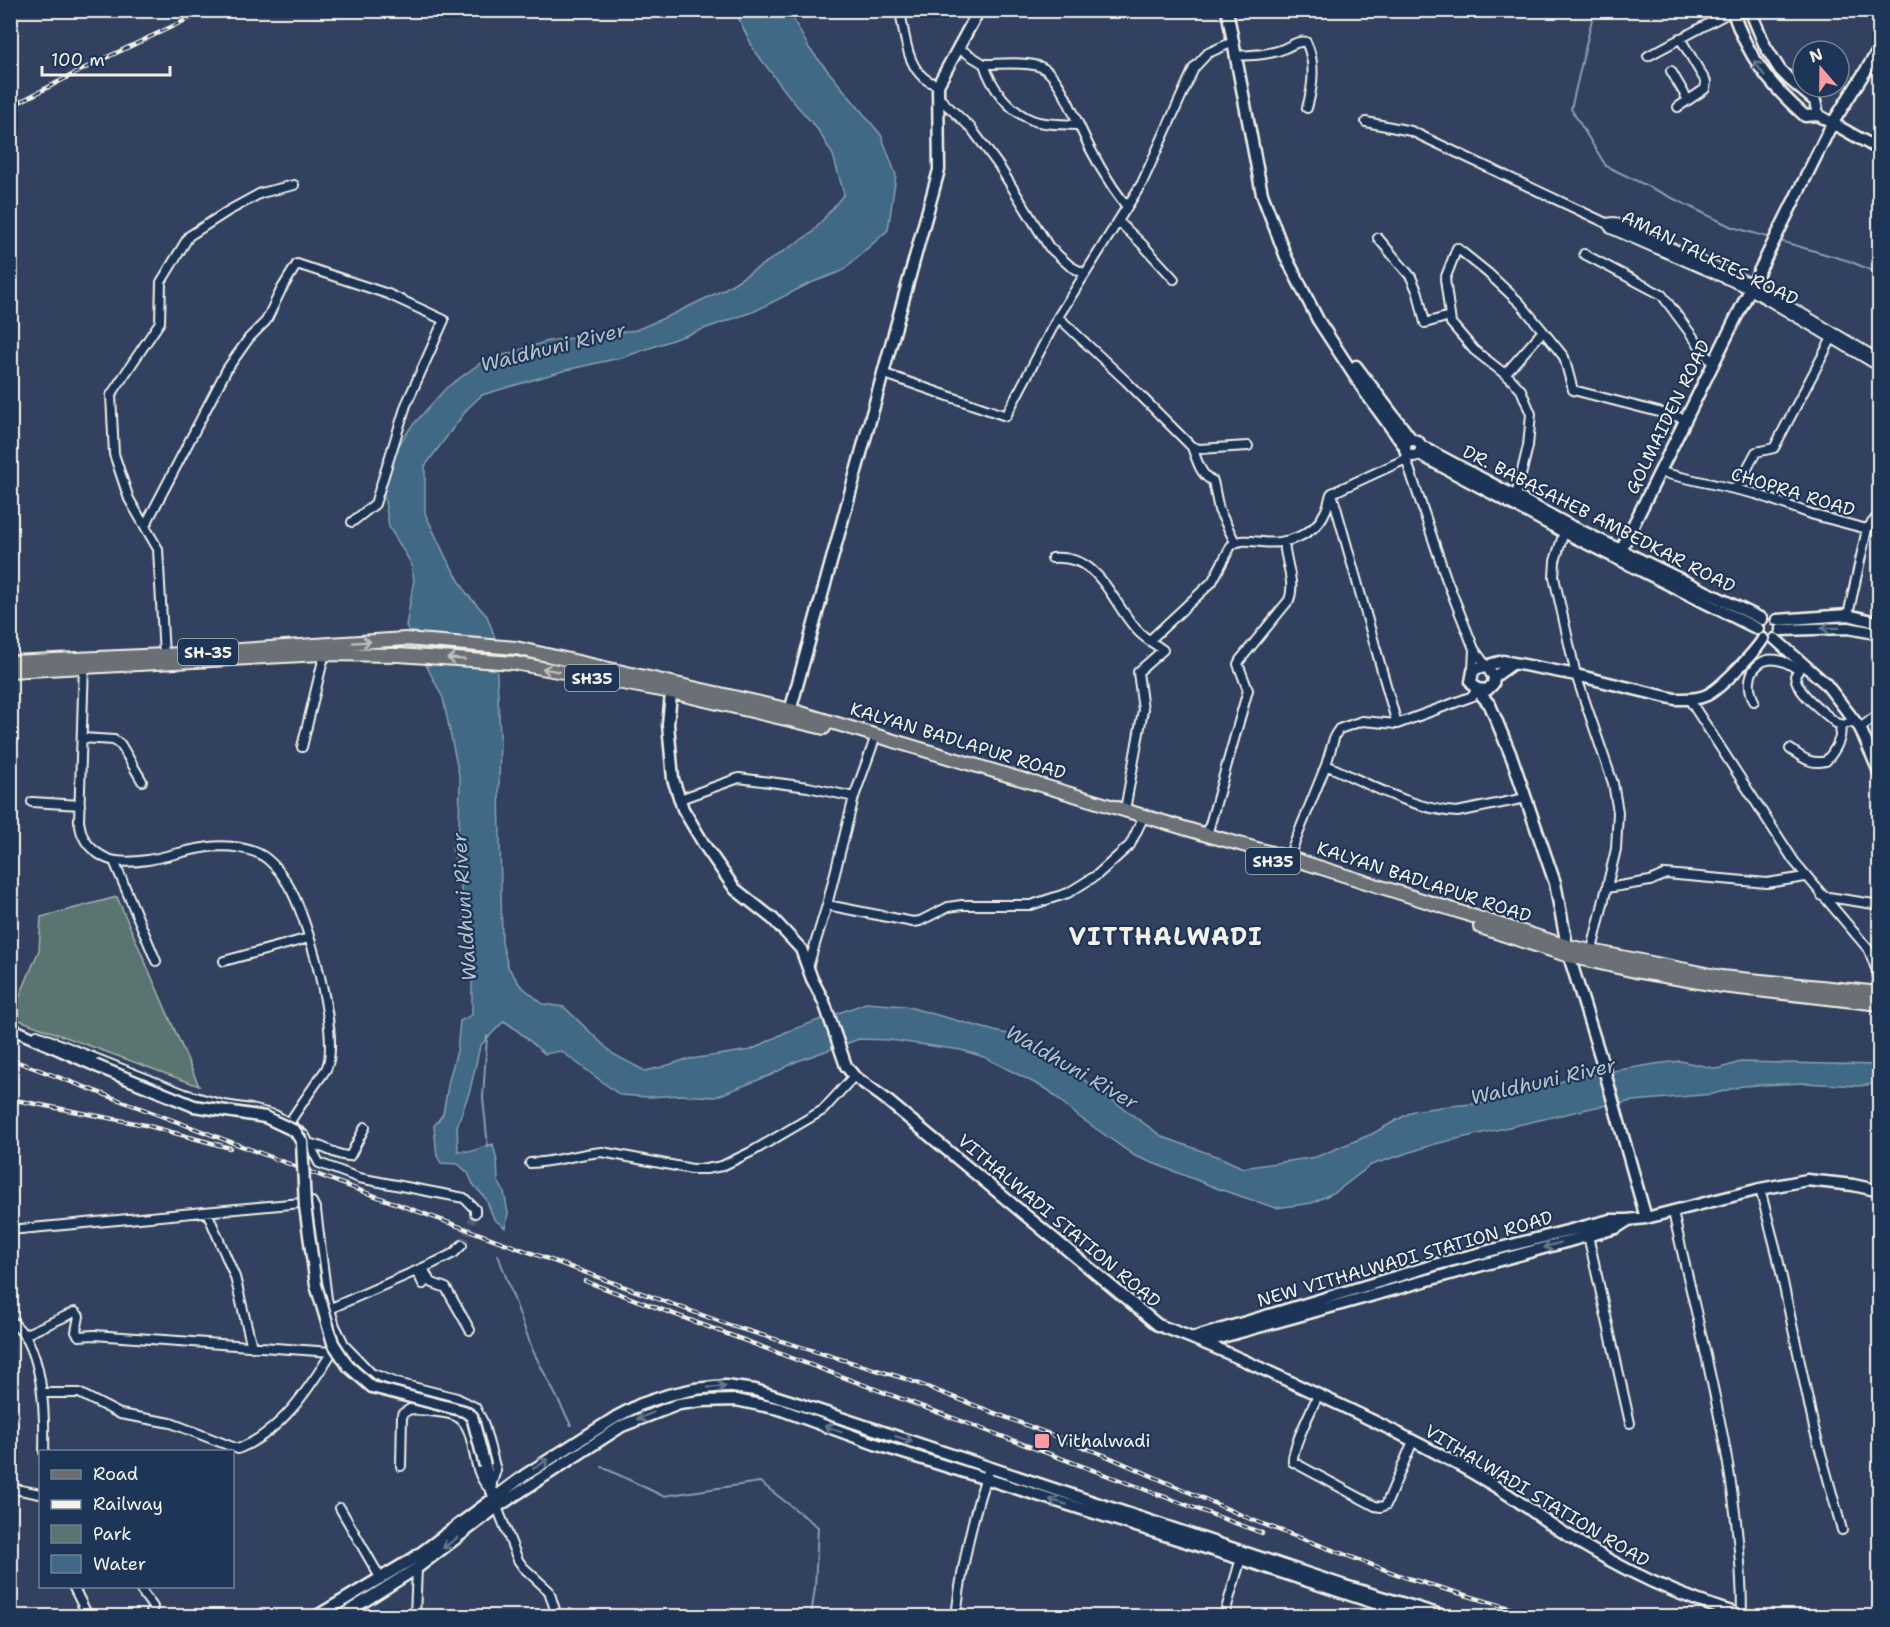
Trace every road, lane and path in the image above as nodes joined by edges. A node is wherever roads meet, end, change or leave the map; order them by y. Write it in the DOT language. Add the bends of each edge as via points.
graph roads {
  1 [pos="900,10"];
  2 [pos="979,10"];
  3 [pos="1227,10"];
  4 [pos="1234,10"];
  5 [pos="1872,10"];
  6 [pos="1750,11"];
  7 [pos="1733,13"];
  8 [pos="1880,19"];
  9 [pos="1680,38"];
  10 [pos="1233,42"];
  11 [pos="958,48"];
  12 [pos="1880,48"];
  13 [pos="1239,55"];
  14 [pos="1647,56"];
  15 [pos="984,64"];
  16 [pos="1671,71"];
  17 [pos="1787,78"];
  18 [pos="938,85"];
  19 [pos="1776,89"];
  20 [pos="938,97"];
  21 [pos="1688,100"];
  22 [pos="1678,107"];
  23 [pos="1307,108"];
  24 [pos="1818,115"];
  25 [pos="1366,122"];
  26 [pos="1832,124"];
  27 [pos="1079,125"];
  28 [pos="1880,150"];
  29 [pos="294,184"];
  30 [pos="1127,207"];
  31 [pos="1118,221"];
  32 [pos="1378,238"];
  33 [pos="1584,254"];
  34 [pos="1085,274"];
  35 [pos="1174,279"];
  36 [pos="1751,287"];
  37 [pos="1450,316"];
  38 [pos="1058,317"];
  39 [pos="1543,331"];
  40 [pos="1834,335"];
  41 [pos="1880,360"];
  42 [pos="1713,364"];
  43 [pos="1880,367"];
  44 [pos="882,373"];
  45 [pos="1506,374"];
  46 [pos="1686,418"];
  47 [pos="1248,446"];
  48 [pos="1192,447"];
  49 [pos="1412,450"];
  50 [pos="1659,472"];
  51 [pos="1736,489"];
  52 [pos="1332,493"];
  53 [pos="1516,496"];
  54 [pos="1880,513"];
  55 [pos="352,522"];
  56 [pos="145,526"];
  57 [pos="1565,528"];
  58 [pos="1867,529"];
  59 [pos="1284,541"];
  60 [pos="1235,542"];
  61 [pos="1619,554"];
  62 [pos="1052,558"];
  63 [pos="1848,615"];
  64 [pos="1880,623"];
  65 [pos="1769,629"];
  66 [pos="1880,634"];
  67 [pos="1150,640"];
  68 [pos="516,648"];
  69 [pos="1474,649"];
  70 [pos="325,650"];
  71 [pos="164,655"];
  72 [pos="10,662"];
  73 [pos="84,663"];
  74 [pos="514,663"];
  75 [pos="1800,666"];
  76 [pos="10,671"];
  77 [pos="1576,675"];
  78 [pos="1491,677"];
  79 [pos="1473,681"];
  80 [pos="672,688"];
  81 [pos="1689,699"];
  82 [pos="1754,701"];
  83 [pos="1490,705"];
  84 [pos="1880,712"];
  85 [pos="789,714"];
  86 [pos="1397,724"];
  87 [pos="1857,724"];
  88 [pos="1840,725"];
  89 [pos="82,738"];
  90 [pos="875,738"];
  91 [pos="302,747"];
  92 [pos="1790,749"];
  93 [pos="1326,765"];
  94 [pos="1880,774"];
  95 [pos="142,781"];
  96 [pos="854,797"];
  97 [pos="1526,798"];
  98 [pos="680,799"];
  99 [pos="32,802"];
  100 [pos="80,804"];
  101 [pos="1125,810"];
  102 [pos="1142,820"];
  103 [pos="1207,835"];
  104 [pos="114,861"];
  105 [pos="1288,861"];
  106 [pos="1806,877"];
  107 [pos="1607,888"];
  108 [pos="1822,896"];
  109 [pos="827,905"];
  110 [pos="1880,905"];
  111 [pos="309,938"];
  112 [pos="1568,951"];
  113 [pos="1590,956"];
  114 [pos="156,961"];
  115 [pos="224,961"];
  116 [pos="808,968"];
  117 [pos="1880,979"];
  118 [pos="1880,993"];
  119 [pos="1880,1004"];
  120 [pos="10,1028"];
  121 [pos="24,1035"];
  122 [pos="854,1076"];
  123 [pos="289,1123"];
  124 [pos="365,1127"];
  125 [pos="310,1144"];
  126 [pos="530,1163"];
  127 [pos="1760,1189"];
  128 [pos="1880,1191"];
  129 [pos="207,1212"];
  130 [pos="1673,1212"];
  131 [pos="476,1214"];
  132 [pos="1646,1218"];
  133 [pos="10,1230"];
  134 [pos="1587,1230"];
  135 [pos="462,1245"];
  136 [pos="420,1269"];
  137 [pos="423,1284"];
  138 [pos="329,1309"];
  139 [pos="10,1319"];
  140 [pos="470,1330"];
  141 [pos="24,1335"];
  142 [pos="1198,1340"];
  143 [pos="345,1346"];
  144 [pos="252,1347"];
  145 [pos="332,1352"];
  146 [pos="763,1392"];
  147 [pos="42,1393"];
  148 [pos="1318,1395"];
  149 [pos="760,1404"];
  150 [pos="1630,1423"];
  151 [pos="1413,1441"];
  152 [pos="44,1450"];
  153 [pos="571,1452"];
  154 [pos="401,1466"];
  155 [pos="988,1474"];
  156 [pos="10,1488"];
  157 [pos="39,1494"];
  158 [pos="493,1498"];
  159 [pos="340,1508"];
  160 [pos="1842,1530"];
  161 [pos="1242,1556"];
  162 [pos="417,1568"];
  163 [pos="381,1579"];
  164 [pos="74,1588"];
  165 [pos="139,1588"];
  166 [pos="1382,1601"];
  167 [pos="1744,1616"];
  168 [pos="88,1617"];
  169 [pos="150,1617"];
  170 [pos="316,1617"];
  171 [pos="341,1617"];
  172 [pos="415,1617"];
  173 [pos="557,1617"];
  174 [pos="956,1617"];
  175 [pos="1224,1617"];
  176 [pos="1414,1617"];
  177 [pos="1444,1617"];
  1 -- 18 [label="street" via="908,51 918,73 927,82"];
  2 -- 11 [label="street"];
  3 -- 10 [label="street, DR. BABASAHEB AMBEDKAR ROAD"];
  4 -- 13 [label="street, DR. BABASAHEB AMBEDKAR ROAD"];
  5 -- 8 [label="street"];
  6 -- 7 [label="street"];
  6 -- 17 [label="street" via="1764,46"];
  7 -- 9 [label="street"];
  19 -- 7 [label="street, one-way" via="1749,54"];
  9 -- 14 [label="street"];
  9 -- 21 [label="street" via="1706,82 1705,89"];
  10 -- 13 [label="street, DR. BABASAHEB AMBEDKAR ROAD"];
  10 -- 30 [label="street" via="1209,53 1194,68 1142,183"];
  11 -- 15 [label="street"];
  11 -- 18 [label="street"];
  12 -- 26 [label="street, GOLMAIDEN ROAD"];
  13 -- 23 [label="street" via="1270,53 1305,42 1313,75"];
  13 -- 49 [label="street, DR. BABASAHEB AMBEDKAR ROAD" via="1262,194 1286,257 1318,320"];
  15 -- 27 [label="street" via="1002,98 1016,110 1032,120"];
  15 -- 27 [label="street" via="1040,67 1051,75"];
  16 -- 21 [label="street"];
  17 -- 19 [label="street"];
  17 -- 24 [label="street" via="1815,101"];
  18 -- 20 [label="street"];
  19 -- 24 [label="street" via="1805,116"];
  20 -- 34 [label="street" via="971,128 1049,247"];
  20 -- 44 [label="street" via="939,170"];
  21 -- 22 [label="street"];
  24 -- 26 [label="street"];
  25 -- 36 [label="street, AMAN TALKIES ROAD" via="1411,131"];
  26 -- 28 [label="street"];
  26 -- 36 [label="street, GOLMAIDEN ROAD"];
  27 -- 30 [label="street" via="1094,159"];
  29 -- 56 [label="street" via="261,193 189,236 161,282 160,322 111,394 114,454 129,499"];
  30 -- 31 [label="street"];
  31 -- 34 [label="street"];
  31 -- 35 [label="street"];
  32 -- 37 [label="street" via="1411,277 1425,323"];
  33 -- 42 [label="street" via="1662,295"];
  34 -- 38 [label="street"];
  36 -- 40 [label="street, AMAN TALKIES ROAD"];
  36 -- 42 [label="street, GOLMAIDEN ROAD"];
  37 -- 39 [label="street" via="1445,279 1457,248 1520,303"];
  37 -- 45 [label="street" via="1451,323 1474,350"];
  38 -- 44 [label="street" via="1006,416"];
  38 -- 48 [label="street"];
  39 -- 45 [label="street"];
  39 -- 46 [label="street" via="1564,357 1573,390"];
  40 -- 41 [label="street, AMAN TALKIES ROAD"];
  40 -- 43 [label="street, AMAN TALKIES ROAD"];
  40 -- 51 [label="street" via="1774,448 1756,452"];
  42 -- 46 [label="street, GOLMAIDEN ROAD"];
  44 -- 85 [label="street"];
  45 -- 53 [label="street" via="1521,390 1531,414"];
  46 -- 50 [label="street, GOLMAIDEN ROAD"];
  47 -- 48 [label="street"];
  48 -- 60 [label="street" via="1202,471 1213,481 1219,510"];
  49 -- 52 [label="street"];
  49 -- 53 [label="street, DR. BABASAHEB AMBEDKAR ROAD"];
  49 -- 57 [label="street, DR. BABASAHEB AMBEDKAR ROAD"];
  49 -- 69 [label="street" via="1446,578"];
  50 -- 51 [label="street, CHOPRA ROAD"];
  50 -- 61 [label="street, GOLMAIDEN ROAD"];
  51 -- 58 [label="street, CHOPRA ROAD"];
  52 -- 59 [label="street" via="1317,523 1300,537"];
  52 -- 86 [label="street"];
  53 -- 57 [label="street, DR. BABASAHEB AMBEDKAR ROAD"];
  54 -- 58 [label="street"];
  55 -- 56 [label="street" via="375,504 406,405 444,320 388,294 297,264 266,321 227,369"];
  56 -- 71 [label="street" via="158,549"];
  57 -- 61 [label="street, DR. BABASAHEB AMBEDKAR ROAD"];
  57 -- 77 [label="street" via="1554,577"];
  58 -- 63 [label="street, CHOPRA ROAD"];
  59 -- 60 [label="street"];
  59 -- 103 [label="street" via="1293,593 1238,664 1248,690"];
  60 -- 67 [label="street" via="1212,582"];
  61 -- 65 [label="street, DR. BABASAHEB AMBEDKAR ROAD"];
  62 -- 67 [label="street" via="1068,557 1099,576 1137,630"];
  63 -- 64 [label="street"];
  63 -- 65 [label="street"];
  66 -- 65 [label="street, one-way" via="1848,628"];
  65 -- 75 [label="street"];
  65 -- 81 [label="street" via="1715,690"];
  67 -- 101 [label="street" via="1163,650 1138,672 1143,710"];
  70 -- 68 [label="main road, KALYAN BADLAPUR ROAD / SH-35, one-way" via="405,639"];
  68 -- 80 [label="main road, KALYAN BADLAPUR ROAD / SH35"];
  69 -- 78 [label="street"];
  69 -- 79 [label="street"];
  70 -- 71 [label="main road, KALYAN BADLAPUR ROAD / SH-35"];
  70 -- 73 [label="main road, KALYAN BADLAPUR ROAD / SH-35"];
  74 -- 70 [label="main road, KALYAN BADLAPUR ROAD / SH-35, one-way"];
  70 -- 91 [label="street"];
  71 -- 73 [label="main road, KALYAN BADLAPUR ROAD / SH-35"];
  72 -- 73 [label="main road, KALYAN BADLAPUR ROAD / SH-35"];
  73 -- 76 [label="main road, KALYAN BADLAPUR ROAD / SH-35"];
  73 -- 89 [label="street"];
  80 -- 74 [label="main road, KALYAN BADLAPUR ROAD / SH35, one-way"];
  75 -- 82 [label="street" via="1779,658 1759,664 1750,680 1749,691"];
  75 -- 87 [label="street" via="1826,684"];
  75 -- 88 [label="street" via="1795,676 1797,684"];
  77 -- 78 [label="street" via="1512,664"];
  77 -- 81 [label="street"];
  77 -- 107 [label="street" via="1618,812 1616,849"];
  78 -- 79 [label="street" via="1484,691"];
  78 -- 79 [label="street" via="1480,667"];
  78 -- 83 [label="street"];
  79 -- 83 [label="street"];
  79 -- 86 [label="street" via="1473,696"];
  80 -- 85 [label="main road, KALYAN BADLAPUR ROAD / SH35"];
  80 -- 98 [label="street, VITHALWADI STATION ROAD" via="668,724 673,779"];
  81 -- 106 [label="street"];
  83 -- 97 [label="street"];
  84 -- 87 [label="street"];
  85 -- 90 [label="main road, KALYAN BADLAPUR ROAD / SH35"];
  86 -- 93 [label="street" via="1362,721 1339,729"];
  87 -- 88 [label="street"];
  87 -- 94 [label="street"];
  88 -- 92 [label="street" via="1838,744 1826,761 1808,762"];
  89 -- 95 [label="street" via="114,740 121,745"];
  89 -- 100 [label="street"];
  90 -- 96 [label="street"];
  90 -- 101 [label="main road, KALYAN BADLAPUR ROAD / SH35"];
  90 -- 102 [label="main road, KALYAN BADLAPUR ROAD / SH35"];
  93 -- 97 [label="street" via="1415,803 1447,812"];
  93 -- 105 [label="street"];
  96 -- 98 [label="street" via="739,778"];
  96 -- 109 [label="street"];
  97 -- 112 [label="street" via="1555,883"];
  98 -- 116 [label="street, VITHALWADI STATION ROAD" via="705,846 735,889 773,919 801,949"];
  99 -- 100 [label="street"];
  100 -- 104 [label="street" via="83,838 94,850"];
  101 -- 102 [label="main road, KALYAN BADLAPUR ROAD / SH35"];
  102 -- 103 [label="main road, KALYAN BADLAPUR ROAD / SH35"];
  102 -- 105 [label="main road, KALYAN BADLAPUR ROAD / SH35"];
  102 -- 109 [label="street" via="1130,844 1097,875 1043,903 948,907 913,922"];
  103 -- 105 [label="main road, KALYAN BADLAPUR ROAD / SH35"];
  104 -- 111 [label="street" via="138,861 215,846 256,852 271,861 288,884"];
  104 -- 114 [label="street"];
  105 -- 112 [label="main road, KALYAN BADLAPUR ROAD / SH35"];
  106 -- 107 [label="street" via="1767,883 1666,874 1650,881"];
  106 -- 108 [label="street"];
  107 -- 113 [label="street"];
  108 -- 110 [label="street"];
  108 -- 117 [label="street" via="1869,950"];
  109 -- 116 [label="street"];
  111 -- 115 [label="street"];
  111 -- 123 [label="street" via="323,989 330,1043 327,1066"];
  112 -- 113 [label="main road, KALYAN BADLAPUR ROAD / SH35"];
  112 -- 132 [label="street"];
  113 -- 118 [label="main road, KALYAN BADLAPUR ROAD / SH35" via="1721,976"];
  113 -- 119 [label="main road, KALYAN BADLAPUR ROAD / SH35" via="1722,986"];
  116 -- 122 [label="street, VITHALWADI STATION ROAD" via="846,1066"];
  120 -- 121 [label="street"];
  121 -- 123 [label="street" via="40,1035 185,1094 264,1111"];
  121 -- 158 [label="street, bridge" via="194,1106 265,1117 295,1131 303,1148 305,1206 316,1285 333,1343 348,1366 372,1387 472,1416"];
  122 -- 126 [label="street" via="823,1110 722,1166 692,1169 602,1152"];
  122 -- 142 [label="street, VITHALWADI STATION ROAD" via="1158,1325"];
  123 -- 125 [label="street"];
  124 -- 125 [label="street" via="350,1156"];
  125 -- 131 [label="street" via="320,1163 359,1178 464,1198"];
  127 -- 128 [label="street, NEW VITHALWADI STATION ROAD" via="1808,1180"];
  127 -- 130 [label="street, NEW VITHALWADI STATION ROAD"];
  127 -- 160 [label="street" via="1778,1254 1814,1428"];
  129 -- 133 [label="street"];
  129 -- 138 [label="street" via="312,1202"];
  129 -- 144 [label="street" via="235,1277"];
  130 -- 132 [label="street, NEW VITHALWADI STATION ROAD"];
  130 -- 167 [label="street" via="1731,1485 1740,1542"];
  132 -- 134 [label="street, NEW VITHALWADI STATION ROAD" via="1610,1220"];
  134 -- 142 [label="street, NEW VITHALWADI STATION ROAD" via="1492,1256 1438,1264"];
  134 -- 150 [label="street"];
  135 -- 136 [label="street"];
  136 -- 137 [label="street"];
  136 -- 138 [label="street"];
  136 -- 140 [label="street" via="430,1282 446,1288"];
  138 -- 143 [label="street"];
  139 -- 141 [label="street"];
  141 -- 144 [label="street" via="75,1312 79,1316 79,1336"];
  141 -- 147 [label="street"];
  142 -- 148 [label="street, VITHALWADI STATION ROAD"];
  143 -- 145 [label="street"];
  143 -- 158 [label="street" via="371,1373 475,1407 496,1470"];
  144 -- 145 [label="street"];
  145 -- 147 [label="street" via="289,1413 255,1442 238,1449 171,1423 120,1414 79,1393"];
  146 -- 149 [label="street"];
  153 -- 146 [label="street, one-way" via="616,1417 668,1395 725,1386"];
  146 -- 155 [label="street, one-way"];
  147 -- 152 [label="street"];
  148 -- 151 [label="street, VITHALWADI STATION ROAD"];
  148 -- 151 [label="street" via="1293,1462 1375,1506 1386,1505"];
  149 -- 153 [label="street, one-way" via="736,1400 679,1404 658,1410"];
  155 -- 149 [label="street, one-way" via="875,1444"];
  151 -- 167 [label="street, VITHALWADI STATION ROAD" via="1494,1485 1620,1567 1665,1589"];
  153 -- 158 [label="street"];
  154 -- 158 [label="street" via="405,1411 410,1408 454,1415 466,1424 477,1470"];
  155 -- 161 [label="street"];
  155 -- 174 [label="street" via="974,1518"];
  156 -- 157 [label="street"];
  158 -- 162 [label="street, one-way"];
  158 -- 163 [label="street"];
  158 -- 173 [label="street" via="518,1560 549,1591"];
  159 -- 163 [label="street"];
  161 -- 166 [label="street"];
  161 -- 175 [label="street"];
  162 -- 171 [label="street"];
  162 -- 172 [label="street"];
  163 -- 170 [label="street"];
  164 -- 168 [label="street"];
  165 -- 169 [label="street" via="153,1607"];
  166 -- 176 [label="street"];
  166 -- 177 [label="street"];
}
